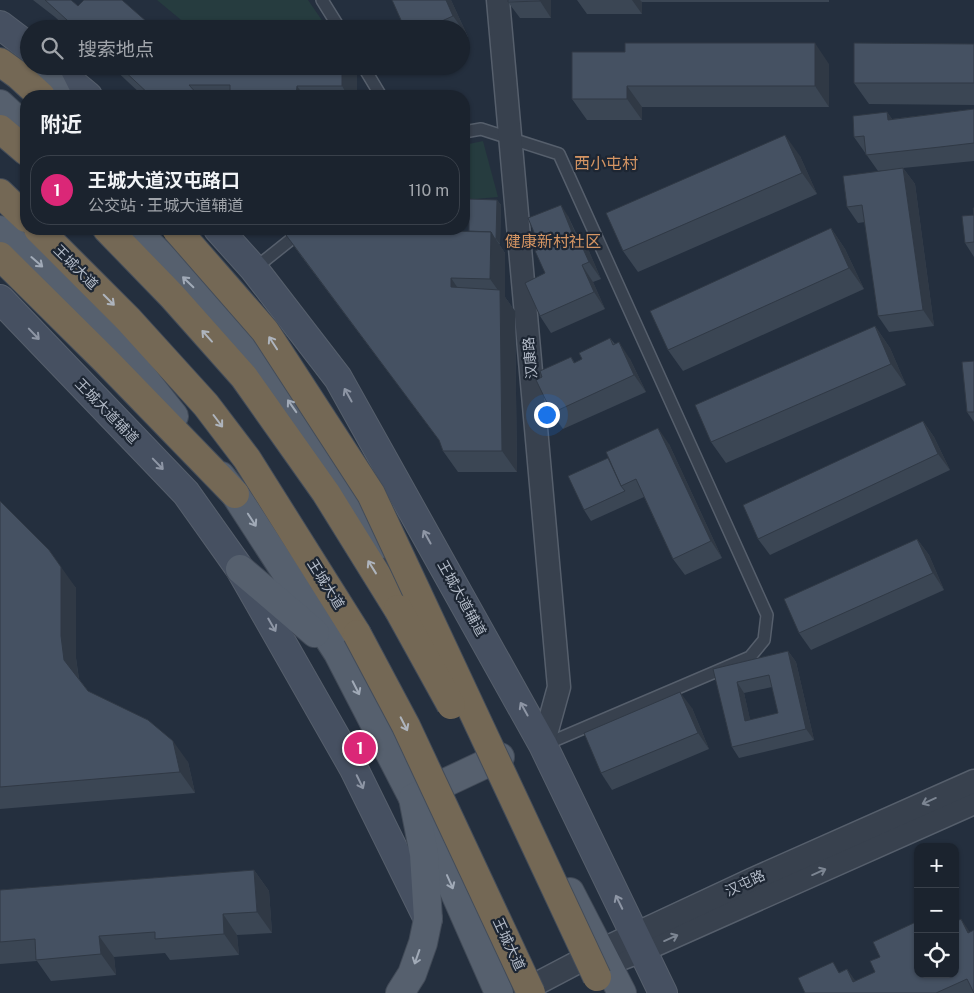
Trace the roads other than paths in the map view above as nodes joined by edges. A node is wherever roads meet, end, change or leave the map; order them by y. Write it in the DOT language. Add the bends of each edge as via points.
graph roads {
  1 [pos="322,0"];
  2 [pos="498,0"];
  3 [pos="334,20"];
  4 [pos="0,25"];
  5 [pos="20,40"];
  6 [pos="0,62"];
  7 [pos="46,75"];
  8 [pos="63,75"];
  9 [pos="368,75"];
  10 [pos="34,90"];
  11 [pos="53,90"];
  12 [pos="81,90"];
  13 [pos="377,90"];
  14 [pos="0,104"];
  15 [pos="20,122"];
  16 [pos="0,129"];
  17 [pos="470,131"];
  18 [pos="510,139"];
  19 [pos="20,146"];
  20 [pos="0,193"];
  21 [pos="20,212"];
  22 [pos="0,230"];
  23 [pos="44,235"];
  24 [pos="113,235"];
  25 [pos="140,235"];
  26 [pos="181,235"];
  27 [pos="223,235"];
  28 [pos="296,235"];
  29 [pos="0,256"];
  30 [pos="254,269"];
  31 [pos="0,299"];
  32 [pos="235,494"];
  33 [pos="240,569"];
  34 [pos="338,653"];
  35 [pos="543,745"];
  36 [pos="500,757"];
  37 [pos="974,781"];
  38 [pos="413,798"];
  39 [pos="974,804"];
  40 [pos="428,919"];
  41 [pos="639,942"];
  42 [pos="603,975"];
  43 [pos="400,993"];
  44 [pos="499,993"];
  45 [pos="519,993"];
  46 [pos="527,993"];
  47 [pos="532,993"];
  48 [pos="622,993"];
  49 [pos="663,993"];
  1 -- 3 [label="lane"];
  2 -- 18 [label="street, 汉康路"];
  4 -- 5 [label="main road"];
  6 -- 10 [label="highway"];
  7 -- 11 [label="main road"];
  8 -- 12 [label="main road"];
  9 -- 13 [label="lane"];
  14 -- 15 [label="main road"];
  16 -- 19 [label="highway"];
  17 -- 18 [label="lane" via="481,129"];
  18 -- 35 [label="street, 汉康路" via="559,687"];
  18 -- 35 [label="lane" via="559,154 767,616 764,640 750,657"];
  20 -- 21 [label="highway"];
  22 -- 32 [label="main road, one-way" via="58,280 108,333"];
  23 -- 47 [label="highway, 王城大道, one-way, bridge" via="128,319 206,405 247,459 358,634 406,726"];
  42 -- 24 [label="highway, one-way, bridge" via="398,609 326,493 244,377"];
  36 -- 25 [label="main road, one-way" via="352,492 241,334"];
  42 -- 26 [label="highway, one-way, bridge" via="371,494 265,331"];
  27 -- 30 [label="main road, 王城大道辅道"];
  28 -- 30 [label="lane"];
  29 -- 32 [label="highway"];
  35 -- 30 [label="main road, 王城大道辅道, one-way" via="338,378"];
  31 -- 33 [label="main road, 王城大道辅道, one-way" via="186,493"];
  32 -- 34 [label="main road, one-way"];
  33 -- 34 [label="main road"];
  33 -- 40 [label="main road, 王城大道辅道, one-way" via="354,769"];
  34 -- 38 [label="main road, one-way"];
  41 -- 35 [label="main road, 王城大道辅道, one-way"];
  36 -- 38 [label="main road"];
  36 -- 42 [label="main road"];
  37 -- 41 [label="street, 汉屯路, one-way" via="751,880"];
  38 -- 40 [label="main road" via="424,854"];
  38 -- 44 [label="main road, one-way"];
  41 -- 39 [label="street, 汉屯路, one-way"];
  40 -- 43 [label="main road, one-way" via="412,974"];
  41 -- 42 [label="street, 汉屯路"];
  41 -- 49 [label="main road, 王城大道辅道"];
  42 -- 45 [label="street, 汉屯路"];
  42 -- 46 [label="street, 汉屯路"];
  42 -- 48 [label="main road"];
}
